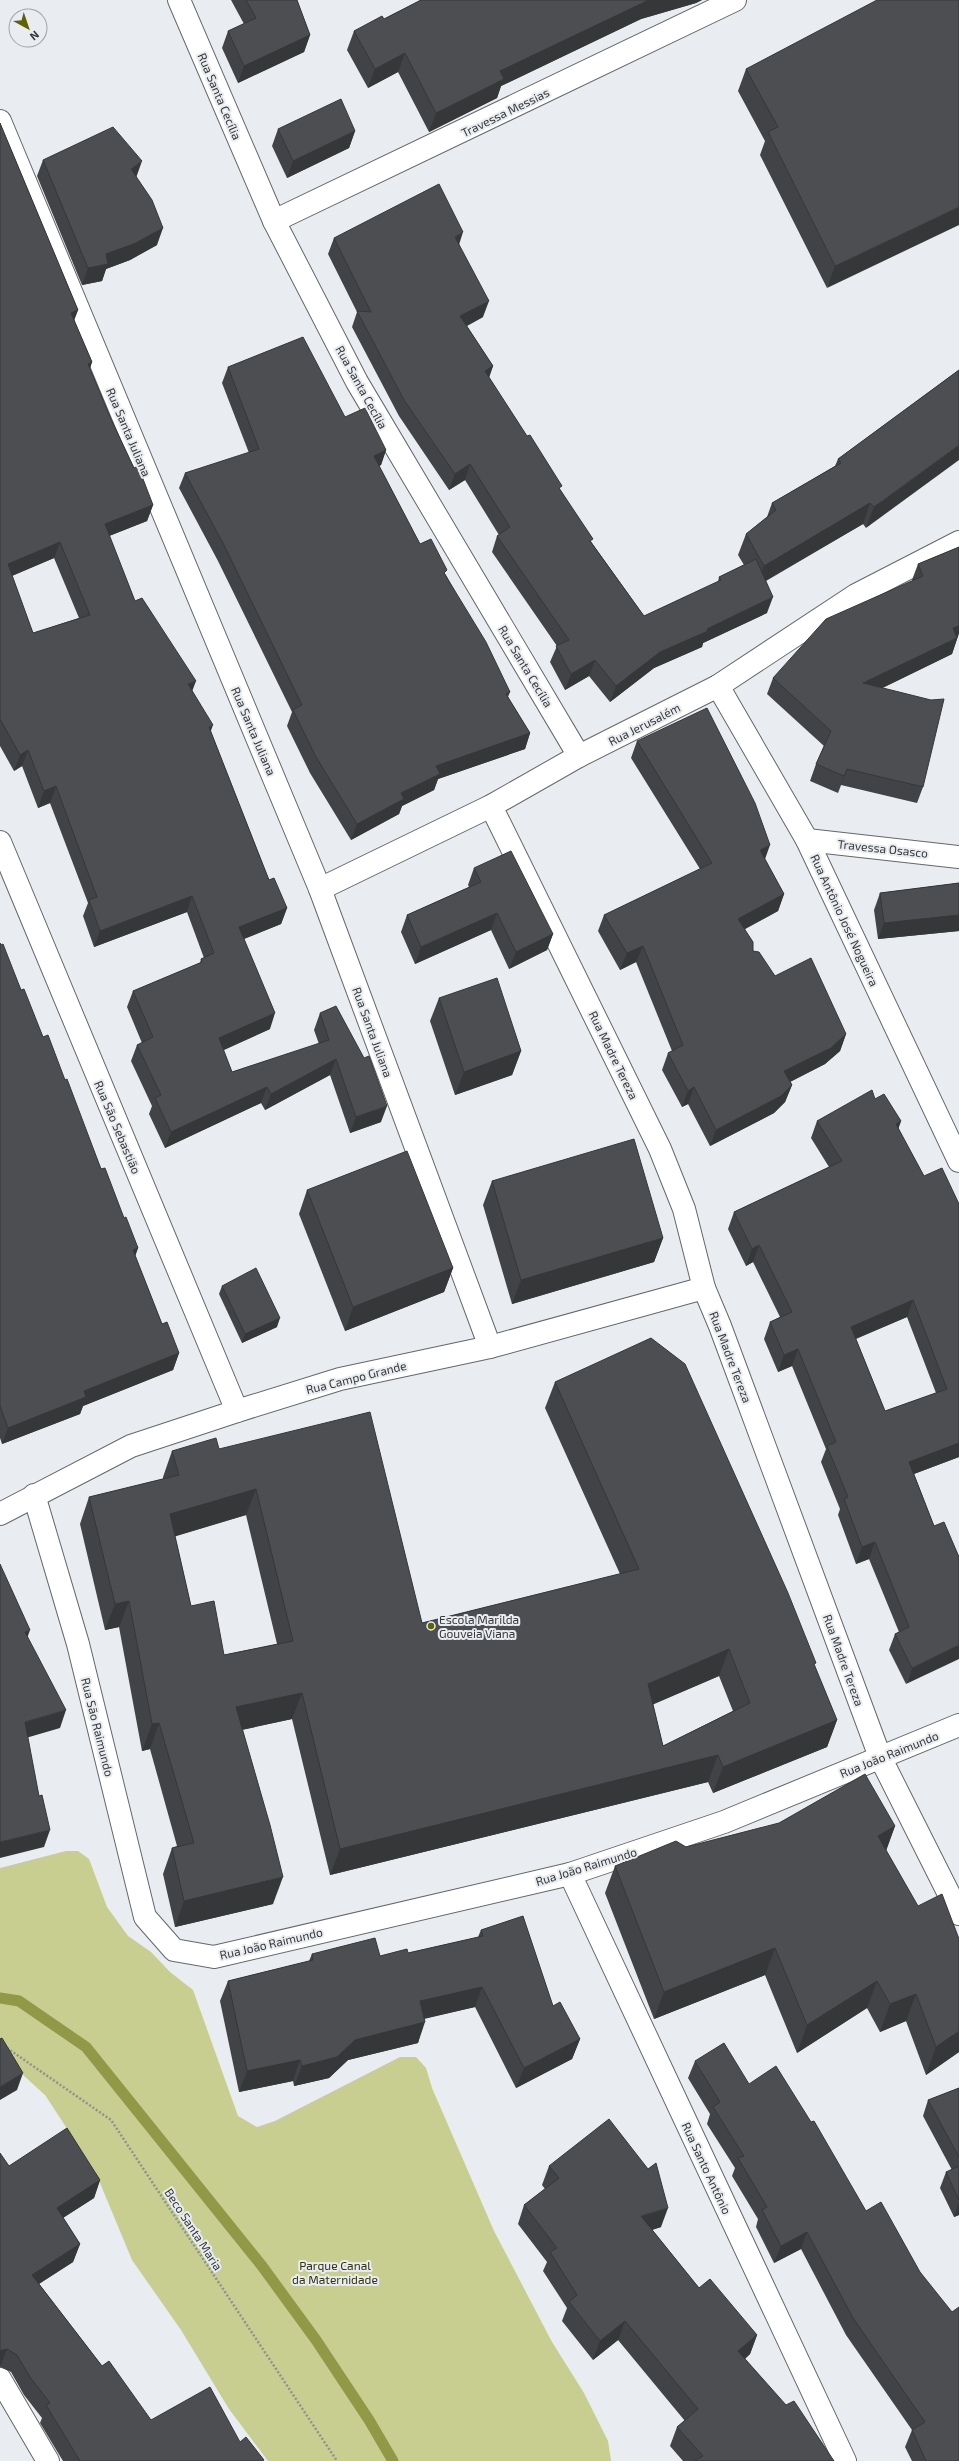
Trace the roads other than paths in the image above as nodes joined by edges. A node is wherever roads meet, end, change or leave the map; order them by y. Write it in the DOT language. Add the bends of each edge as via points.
graph roads {
  1 [pos="179,0"];
  2 [pos="735,0"];
  3 [pos="0,121"];
  4 [pos="274,221"];
  5 [pos="959,542"];
  6 [pos="718,686"];
  7 [pos="580,756"];
  8 [pos="490,806"];
  9 [pos="807,840"];
  10 [pos="0,842"];
  11 [pos="959,857"];
  12 [pos="320,889"];
  13 [pos="959,1161"];
  14 [pos="704,1288"];
  15 [pos="490,1347"];
  16 [pos="237,1411"];
  17 [pos="34,1495"];
  18 [pos="0,1514"];
  19 [pos="959,1725"];
  20 [pos="880,1757"];
  21 [pos="570,1874"];
  22 [pos="959,1914"];
  23 [pos="174,1950"];
  24 [pos="0,2379"];
  25 [pos="48,2461"];
  26 [pos="845,2461"];
  1 -- 4 [label="street, Rua Santa Cecília"];
  2 -- 4 [label="street, Travessa Messias"];
  3 -- 12 [label="street, Rua Santa Juliana"];
  4 -- 7 [label="street, Rua Santa Cecília" via="357,382"];
  5 -- 6 [label="street, Rua Jerusalém" via="856,595"];
  6 -- 7 [label="street, Rua Jerusalém"];
  6 -- 9 [label="street, Rua Antônio José Nogueira"];
  7 -- 8 [label="street, Rua Jerusalém"];
  8 -- 12 [label="street, Rua Jerusalém"];
  8 -- 14 [label="street, Rua Madre Tereza" via="660,1148 684,1209"];
  9 -- 11 [label="street, Travessa Osasco"];
  9 -- 13 [label="street, Rua Antônio José Nogueira"];
  10 -- 16 [label="street, Rua São Sebastião"];
  12 -- 15 [label="street, Rua Santa Juliana"];
  14 -- 15 [label="street, Rua Campo Grande"];
  14 -- 20 [label="street, Rua Madre Tereza"];
  15 -- 16 [label="street, Rua Campo Grande" via="340,1379"];
  16 -- 17 [label="street, Rua Campo Grande" via="131,1446"];
  17 -- 18 [label="street, Rua Campo Grande"];
  17 -- 23 [label="street, Rua São Raimundo" via="78,1644 145,1918"];
  19 -- 20 [label="street, Rua João Raimundo"];
  20 -- 21 [label="street, Rua João Raimundo" via="724,1822"];
  20 -- 22 [label="street, Rua Madre Tereza"];
  21 -- 23 [label="street, Rua João Raimundo" via="214,1957"];
  21 -- 26 [label="street, Rua Santo Antônio"];
  24 -- 25 [label="street"];
}
